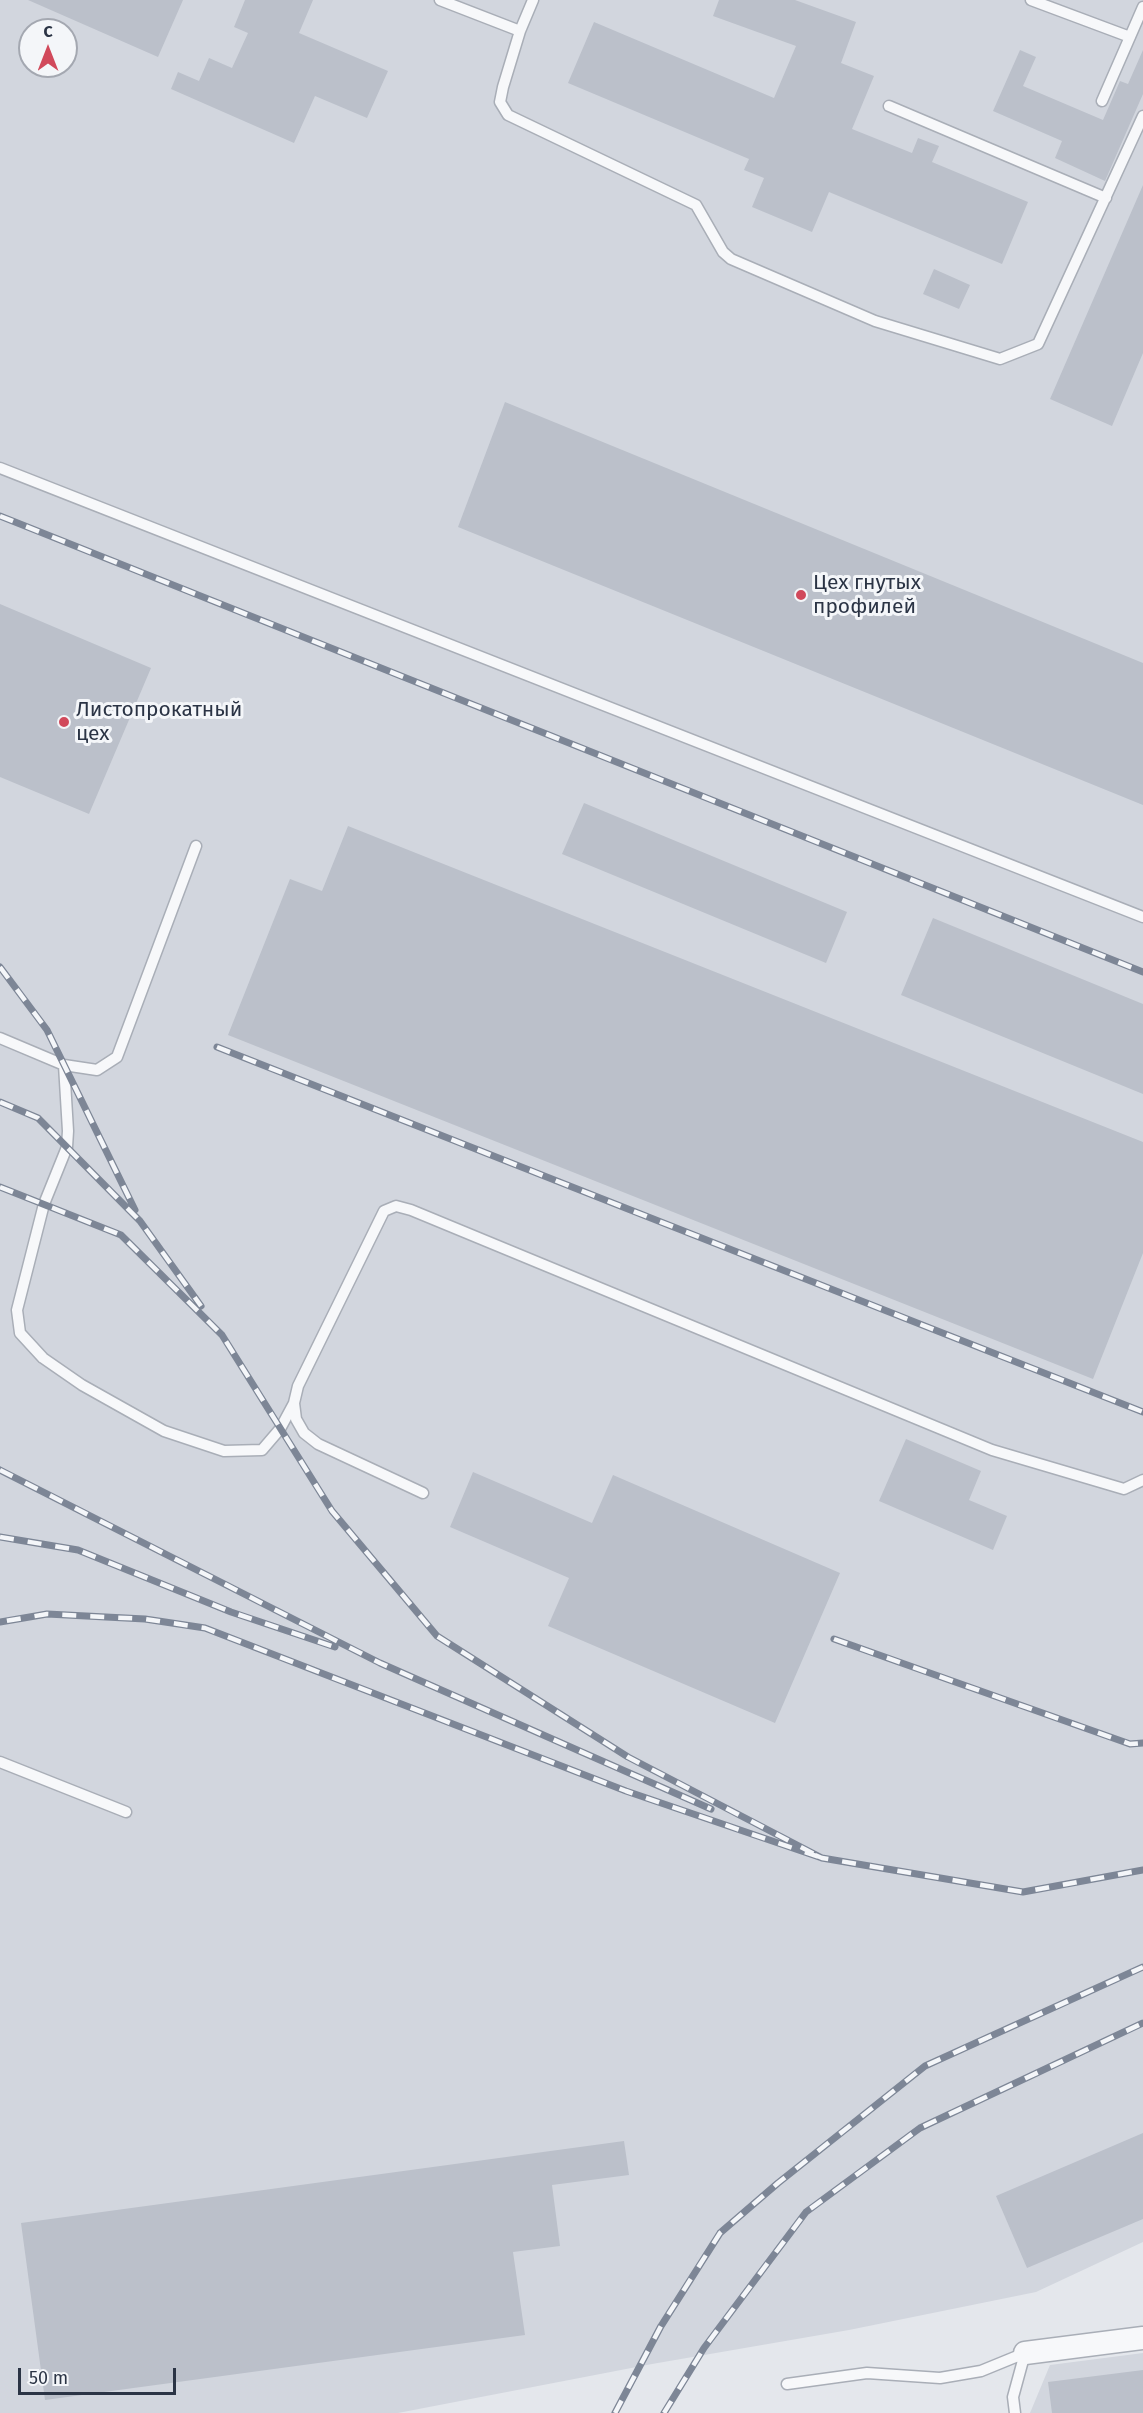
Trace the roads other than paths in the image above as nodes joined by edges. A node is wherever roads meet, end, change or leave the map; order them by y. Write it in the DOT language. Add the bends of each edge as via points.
graph roads {
  1 [pos="440,0"];
  2 [pos="533,0"];
  3 [pos="1031,0"];
  4 [pos="1143,7"];
  5 [pos="520,31"];
  6 [pos="1130,37"];
  7 [pos="1102,101"];
  8 [pos="889,106"];
  9 [pos="1143,116"];
  10 [pos="1106,198"];
  11 [pos="0,468"];
  12 [pos="196,846"];
  13 [pos="1143,917"];
  14 [pos="0,1038"];
  15 [pos="64,1065"];
  16 [pos="294,1403"];
  17 [pos="1143,1480"];
  18 [pos="423,1493"];
  19 [pos="0,1762"];
  20 [pos="126,1812"];
  21 [pos="1143,2338"];
  22 [pos="1025,2353"];
  23 [pos="787,2384"];
  24 [pos="1015,2413"];
  1 -- 5 [label="lane"];
  2 -- 5 [label="lane"];
  3 -- 6 [label="lane"];
  4 -- 6 [label="lane"];
  5 -- 10 [label="lane" via="503,87 501,102 508,115 696,205 731,259 875,321 1000,359 1038,344"];
  6 -- 7 [label="lane"];
  8 -- 10 [label="lane"];
  9 -- 10 [label="lane"];
  11 -- 13 [label="lane"];
  12 -- 15 [label="lane" via="117,1057 97,1070"];
  14 -- 15 [label="lane"];
  15 -- 16 [label="lane" via="67,1147 44,1204 17,1310 20,1333 43,1358 82,1385 164,1431 224,1451 262,1450 280,1429"];
  16 -- 17 [label="lane" via="298,1386 384,1211 396,1206 992,1450 1124,1489"];
  16 -- 18 [label="lane" via="296,1419 304,1434 318,1444"];
  19 -- 20 [label="lane"];
  21 -- 22 [label="street"];
  22 -- 23 [label="lane" via="981,2372 940,2378 867,2373"];
  22 -- 24 [label="lane" via="1013,2397"];
}
